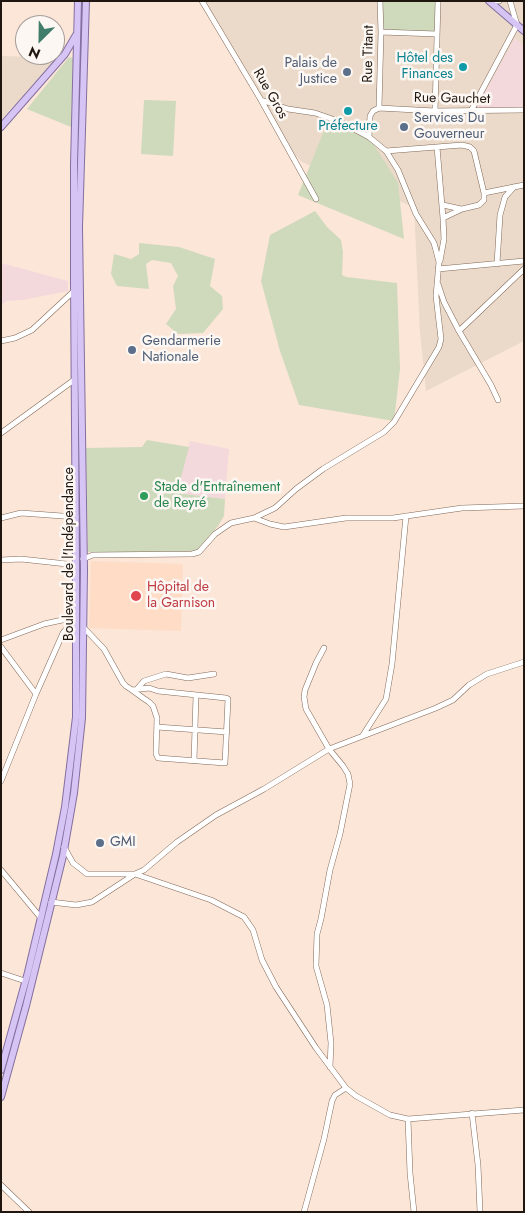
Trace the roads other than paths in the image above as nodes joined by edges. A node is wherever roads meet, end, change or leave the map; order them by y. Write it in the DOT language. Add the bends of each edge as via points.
graph roads {
  1 [pos="78,1"];
  2 [pos="86,1"];
  3 [pos="202,1"];
  4 [pos="380,1"];
  5 [pos="438,1"];
  6 [pos="489,1"];
  7 [pos="510,1"];
  8 [pos="85,15"];
  9 [pos="517,25"];
  10 [pos="524,31"];
  11 [pos="381,32"];
  12 [pos="77,33"];
  13 [pos="438,34"];
  14 [pos="261,100"];
  15 [pos="379,108"];
  16 [pos="524,110"];
  17 [pos="435,111"];
  18 [pos="471,112"];
  19 [pos="1,127"];
  20 [pos="369,137"];
  21 [pos="437,148"];
  22 [pos="386,151"];
  23 [pos="524,185"];
  24 [pos="514,187"];
  25 [pos="484,193"];
  26 [pos="316,199"];
  27 [pos="443,205"];
  28 [pos="462,209"];
  29 [pos="443,218"];
  30 [pos="524,261"];
  31 [pos="439,262"];
  32 [pos="497,264"];
  33 [pos="438,269"];
  34 [pos="524,269"];
  35 [pos="437,281"];
  36 [pos="74,291"];
  37 [pos="459,331"];
  38 [pos="1,341"];
  39 [pos="74,380"];
  40 [pos="498,400"];
  41 [pos="1,433"];
  42 [pos="524,506"];
  43 [pos="406,516"];
  44 [pos="76,517"];
  45 [pos="1,518"];
  46 [pos="254,518"];
  47 [pos="83,559"];
  48 [pos="1,560"];
  49 [pos="76,565"];
  50 [pos="76,618"];
  51 [pos="84,628"];
  52 [pos="1,640"];
  53 [pos="1,648"];
  54 [pos="324,648"];
  55 [pos="524,662"];
  56 [pos="214,674"];
  57 [pos="135,689"];
  58 [pos="36,694"];
  59 [pos="196,695"];
  60 [pos="157,727"];
  61 [pos="195,730"];
  62 [pos="227,732"];
  63 [pos="363,736"];
  64 [pos="328,749"];
  65 [pos="194,761"];
  66 [pos="1,781"];
  67 [pos="64,847"];
  68 [pos="1,870"];
  69 [pos="135,874"];
  70 [pos="51,902"];
  71 [pos="41,918"];
  72 [pos="1,973"];
  73 [pos="25,981"];
  74 [pos="330,1067"];
  75 [pos="1,1070"];
  76 [pos="346,1088"];
  77 [pos="1,1098"];
  78 [pos="524,1110"];
  79 [pos="472,1113"];
  80 [pos="408,1119"];
  81 [pos="1,1185"];
  82 [pos="29,1212"];
  83 [pos="304,1212"];
  84 [pos="414,1212"];
  85 [pos="480,1212"];
  1 -- 12 [label="main road, Boulevard de l'Indépendance"];
  2 -- 8 [label="main road, Boulevard de l'Indépendance"];
  3 -- 14 [label="street, Rue Gros"];
  4 -- 11 [label="street, Rue Titant"];
  5 -- 13 [label="street"];
  6 -- 9 [label="main road"];
  7 -- 9 [label="street"];
  8 -- 12 [label="main road"];
  8 -- 47 [label="main road, Boulevard de l'Indépendance" via="79,227"];
  9 -- 10 [label="main road"];
  9 -- 18 [label="street"];
  11 -- 13 [label="street"];
  11 -- 15 [label="street, Rue Titant"];
  12 -- 19 [label="main road" via="65,54"];
  12 -- 36 [label="main road, Boulevard de l'Indépendance"];
  13 -- 17 [label="street"];
  14 -- 20 [label="street" via="315,113"];
  14 -- 26 [label="street, Rue Gros"];
  15 -- 17 [label="street, Rue Gauchet"];
  15 -- 20 [label="street" via="370,116"];
  16 -- 18 [label="street, Rue Gauchet"];
  17 -- 18 [label="street, Rue Gauchet"];
  20 -- 22 [label="street"];
  21 -- 22 [label="street"];
  21 -- 25 [label="street" via="470,147 476,156"];
  21 -- 27 [label="street"];
  22 -- 31 [label="street" via="398,170 416,214 434,243"];
  23 -- 24 [label="street"];
  24 -- 25 [label="street"];
  24 -- 32 [label="street" via="505,197 500,215"];
  25 -- 28 [label="street" via="482,203"];
  27 -- 28 [label="street"];
  27 -- 29 [label="street"];
  28 -- 29 [label="street"];
  29 -- 31 [label="street" via="444,239"];
  30 -- 32 [label="street"];
  31 -- 33 [label="street"];
  32 -- 33 [label="street"];
  33 -- 35 [label="street"];
  34 -- 37 [label="street"];
  35 -- 37 [label="street"];
  35 -- 46 [label="street" via="439,347 394,422 380,436 323,469 275,508"];
  36 -- 38 [label="street" via="32,330"];
  36 -- 39 [label="main road, Boulevard de l'Indépendance"];
  37 -- 40 [label="street"];
  39 -- 41 [label="street"];
  39 -- 44 [label="main road, Boulevard de l'Indépendance"];
  42 -- 43 [label="street" via="462,508"];
  43 -- 46 [label="street" via="346,518 284,527"];
  43 -- 63 [label="street" via="386,698"];
  44 -- 45 [label="street" via="21,513"];
  44 -- 49 [label="main road, Boulevard de l'Indépendance"];
  46 -- 47 [label="street" via="231,523 192,554 93,555"];
  47 -- 51 [label="main road, Boulevard de l'Indépendance"];
  48 -- 49 [label="street"];
  49 -- 50 [label="main road, Boulevard de l'Indépendance"];
  50 -- 52 [label="street" via="44,624"];
  50 -- 58 [label="street" via="63,633"];
  50 -- 71 [label="main road, Boulevard de l'Indépendance" via="76,717 66,798"];
  51 -- 57 [label="street" via="104,649 123,683"];
  51 -- 67 [label="main road, Boulevard de l'Indépendance" via="82,718"];
  53 -- 58 [label="street"];
  54 -- 64 [label="street" via="304,697 306,709"];
  55 -- 63 [label="street" via="487,674 453,700 436,708"];
  56 -- 57 [label="street" via="188,678 166,674 144,681"];
  57 -- 59 [label="street"];
  57 -- 60 [label="street" via="153,706"];
  58 -- 66 [label="street"];
  59 -- 61 [label="street"];
  59 -- 62 [label="street" via="228,700"];
  60 -- 61 [label="street"];
  60 -- 65 [label="street" via="158,758"];
  61 -- 62 [label="street"];
  61 -- 65 [label="street"];
  62 -- 65 [label="street" via="225,763"];
  63 -- 64 [label="street"];
  64 -- 69 [label="street" via="216,815"];
  64 -- 74 [label="street" via="343,766 350,784 317,934 316,966 326,1005 331,1043"];
  67 -- 69 [label="street" via="73,863 87,874"];
  67 -- 70 [label="main road, Boulevard de l'Indépendance"];
  68 -- 71 [label="street"];
  69 -- 70 [label="street" via="92,902 76,905"];
  69 -- 74 [label="street" via="211,900 244,918 253,930 268,972"];
  70 -- 77 [label="main road, Boulevard de l'Indépendance"];
  71 -- 73 [label="main road, Boulevard de l'Indépendance"];
  72 -- 73 [label="street"];
  73 -- 75 [label="main road, Boulevard de l'Indépendance"];
  74 -- 76 [label="street"];
  76 -- 80 [label="street" via="390,1115"];
  76 -- 83 [label="street" via="332,1101"];
  78 -- 79 [label="street"];
  79 -- 80 [label="street"];
  79 -- 85 [label="street"];
  80 -- 84 [label="street"];
  81 -- 82 [label="street"];
}
